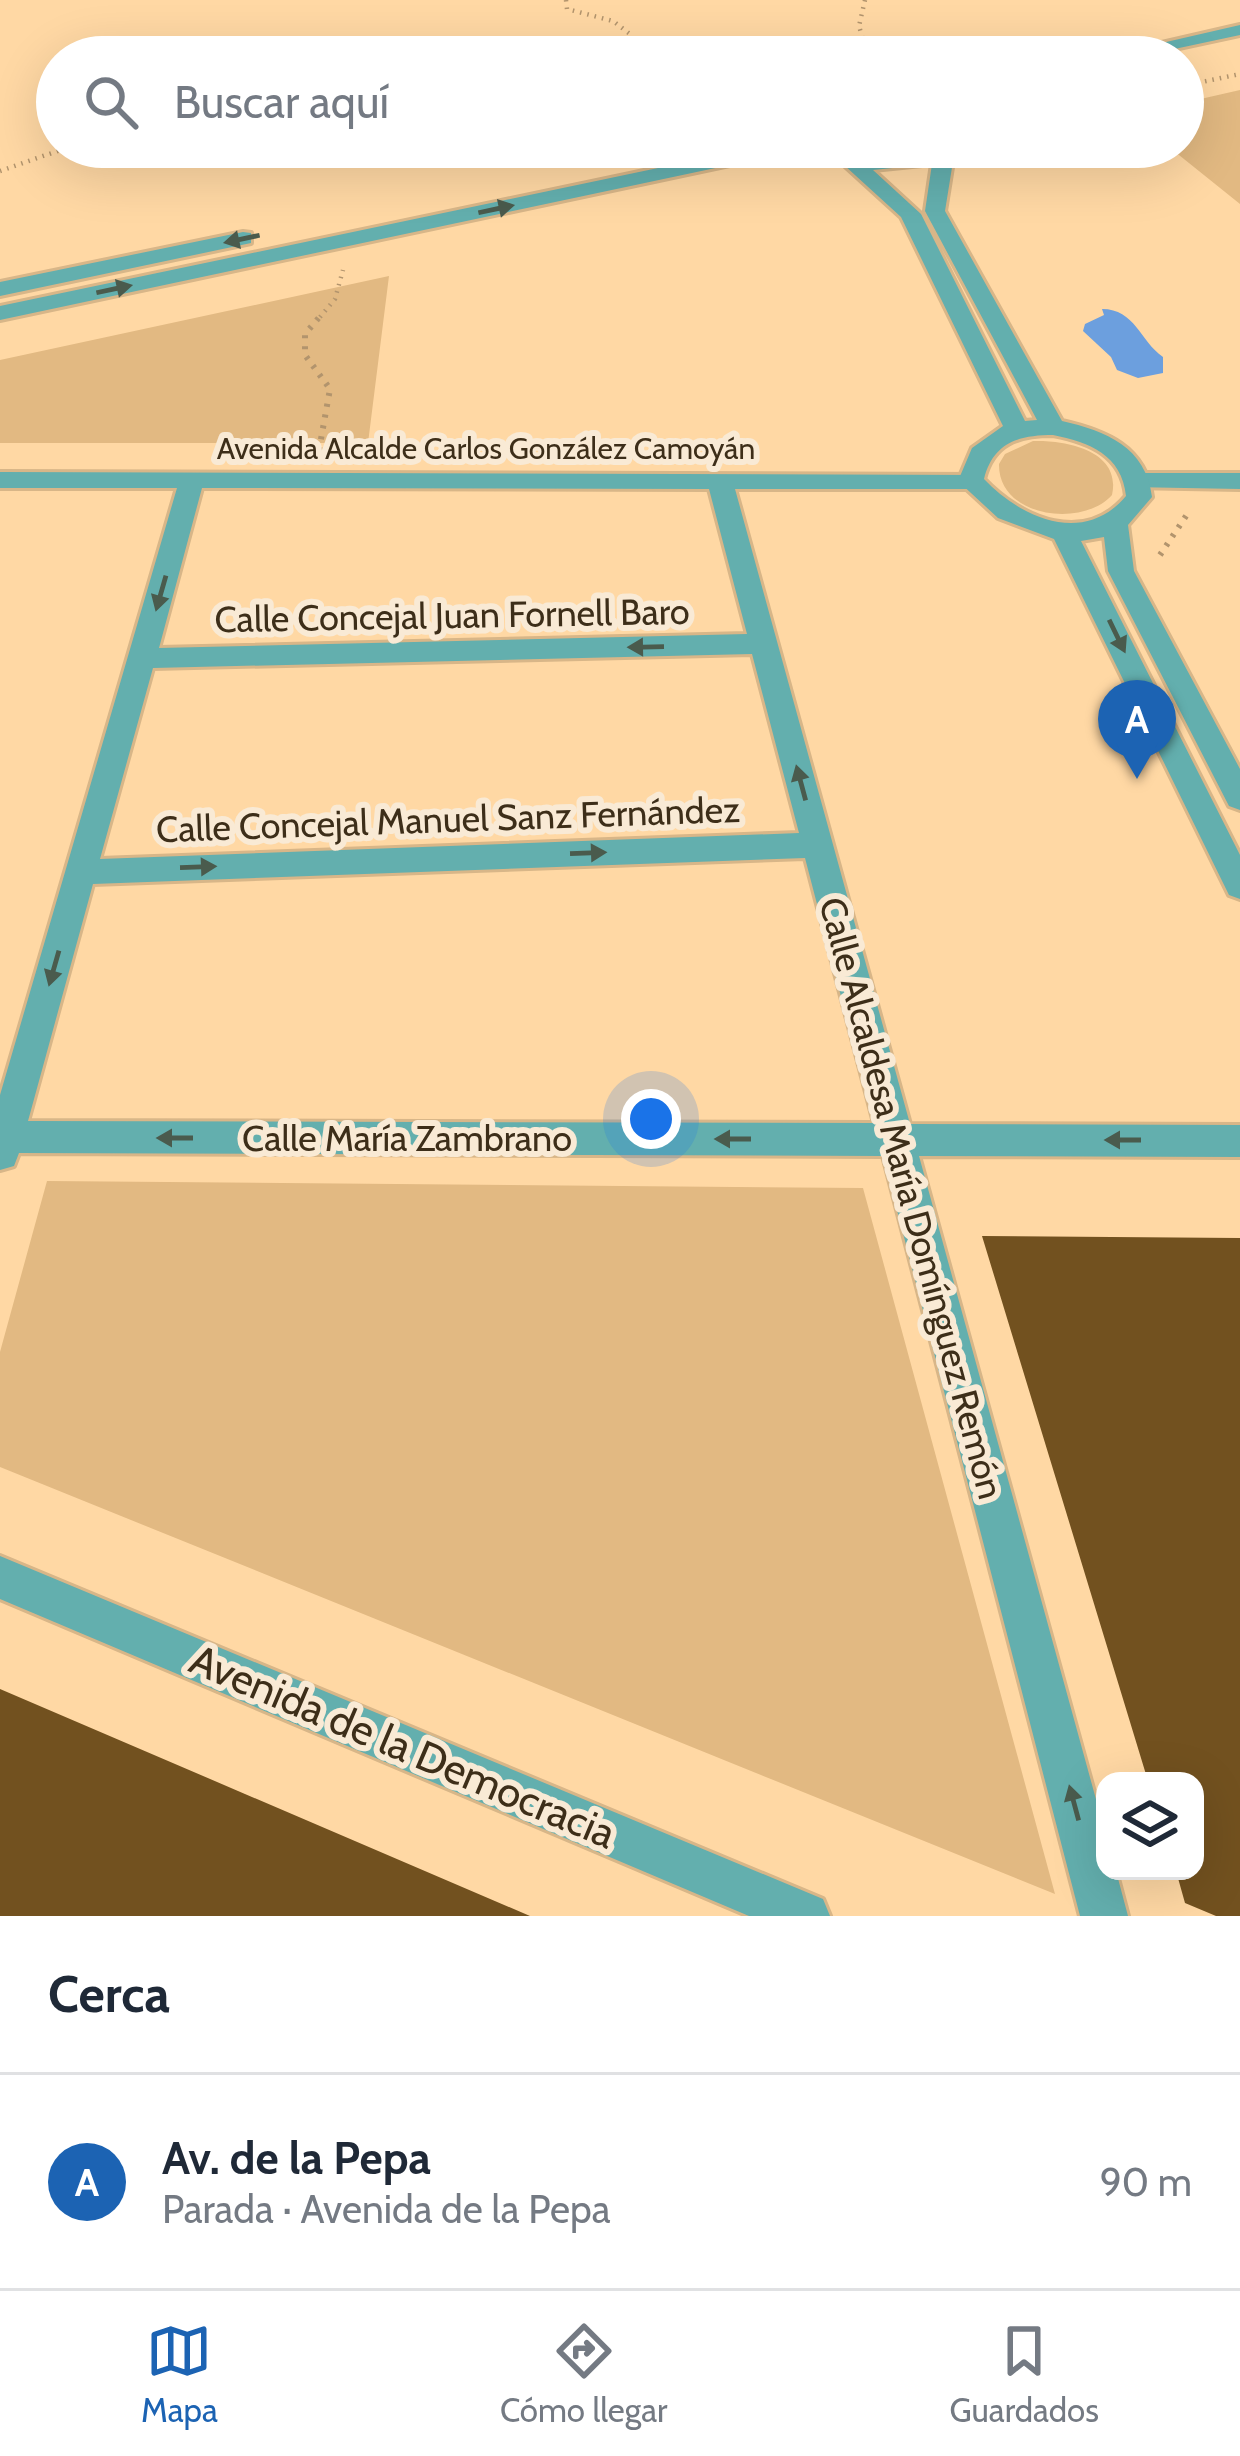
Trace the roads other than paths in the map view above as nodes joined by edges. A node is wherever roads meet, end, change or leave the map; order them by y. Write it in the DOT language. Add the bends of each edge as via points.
graph roads {
  1 [pos="1240,30"];
  2 [pos="1204,37"];
  3 [pos="585,168"];
  4 [pos="687,168"];
  5 [pos="859,168"];
  6 [pos="945,168"];
  7 [pos="0,289"];
  8 [pos="0,313"];
  9 [pos="1054,427"];
  10 [pos="1017,429"];
  11 [pos="0,480"];
  12 [pos="193,481"];
  13 [pos="720,481"];
  14 [pos="971,481"];
  15 [pos="1139,481"];
  16 [pos="1240,481"];
  17 [pos="1115,523"];
  18 [pos="1063,532"];
  19 [pos="764,644"];
  20 [pos="142,658"];
  21 [pos="1240,798"];
  22 [pos="818,845"];
  23 [pos="81,872"];
  24 [pos="1240,886"];
  25 [pos="895,1139"];
  26 [pos="1240,1141"];
  27 [pos="3,1148"];
  28 [pos="0,1577"];
  29 [pos="806,1916"];
  30 [pos="1104,1916"];
  1 -- 2 [label="street"];
  3 -- 7 [label="street, one-way"];
  8 -- 4 [label="street, one-way"];
  5 -- 10 [label="street" via="910,214"];
  6 -- 9 [label="street" via="935,211"];
  9 -- 10 [label="street"];
  9 -- 15 [label="street" via="1100,440"];
  10 -- 14 [label="street" via="983,447"];
  11 -- 12 [label="street, Avenida Alcalde Carlos González Camoyán"];
  12 -- 13 [label="street, Avenida Alcalde Carlos González Camoyán"];
  12 -- 20 [label="street, one-way"];
  13 -- 14 [label="street, Avenida Alcalde Carlos González Camoyán"];
  13 -- 19 [label="street, Calle Alcaldesa María Domínguez Remón"];
  14 -- 18 [label="street" via="1012,519"];
  15 -- 16 [label="street"];
  15 -- 17 [label="street" via="1139,497"];
  17 -- 18 [label="street"];
  17 -- 21 [label="street" via="1121,571"];
  18 -- 24 [label="street, one-way"];
  19 -- 20 [label="street, Calle Concejal Juan Fornell Baro, one-way"];
  22 -- 19 [label="street, Calle Alcaldesa María Domínguez Remón, one-way"];
  20 -- 23 [label="street"];
  23 -- 22 [label="street, Calle Concejal Manuel Sanz Fernández, one-way"];
  22 -- 25 [label="street, Calle Alcaldesa María Domínguez Remón"];
  23 -- 27 [label="street, one-way"];
  26 -- 25 [label="street, Calle María Zambrano, one-way"];
  25 -- 27 [label="street, Calle María Zambrano, one-way"];
  30 -- 25 [label="street, Calle Alcaldesa María Domínguez Remón, one-way"];
  28 -- 29 [label="street, Avenida de la Democracia"];
}
